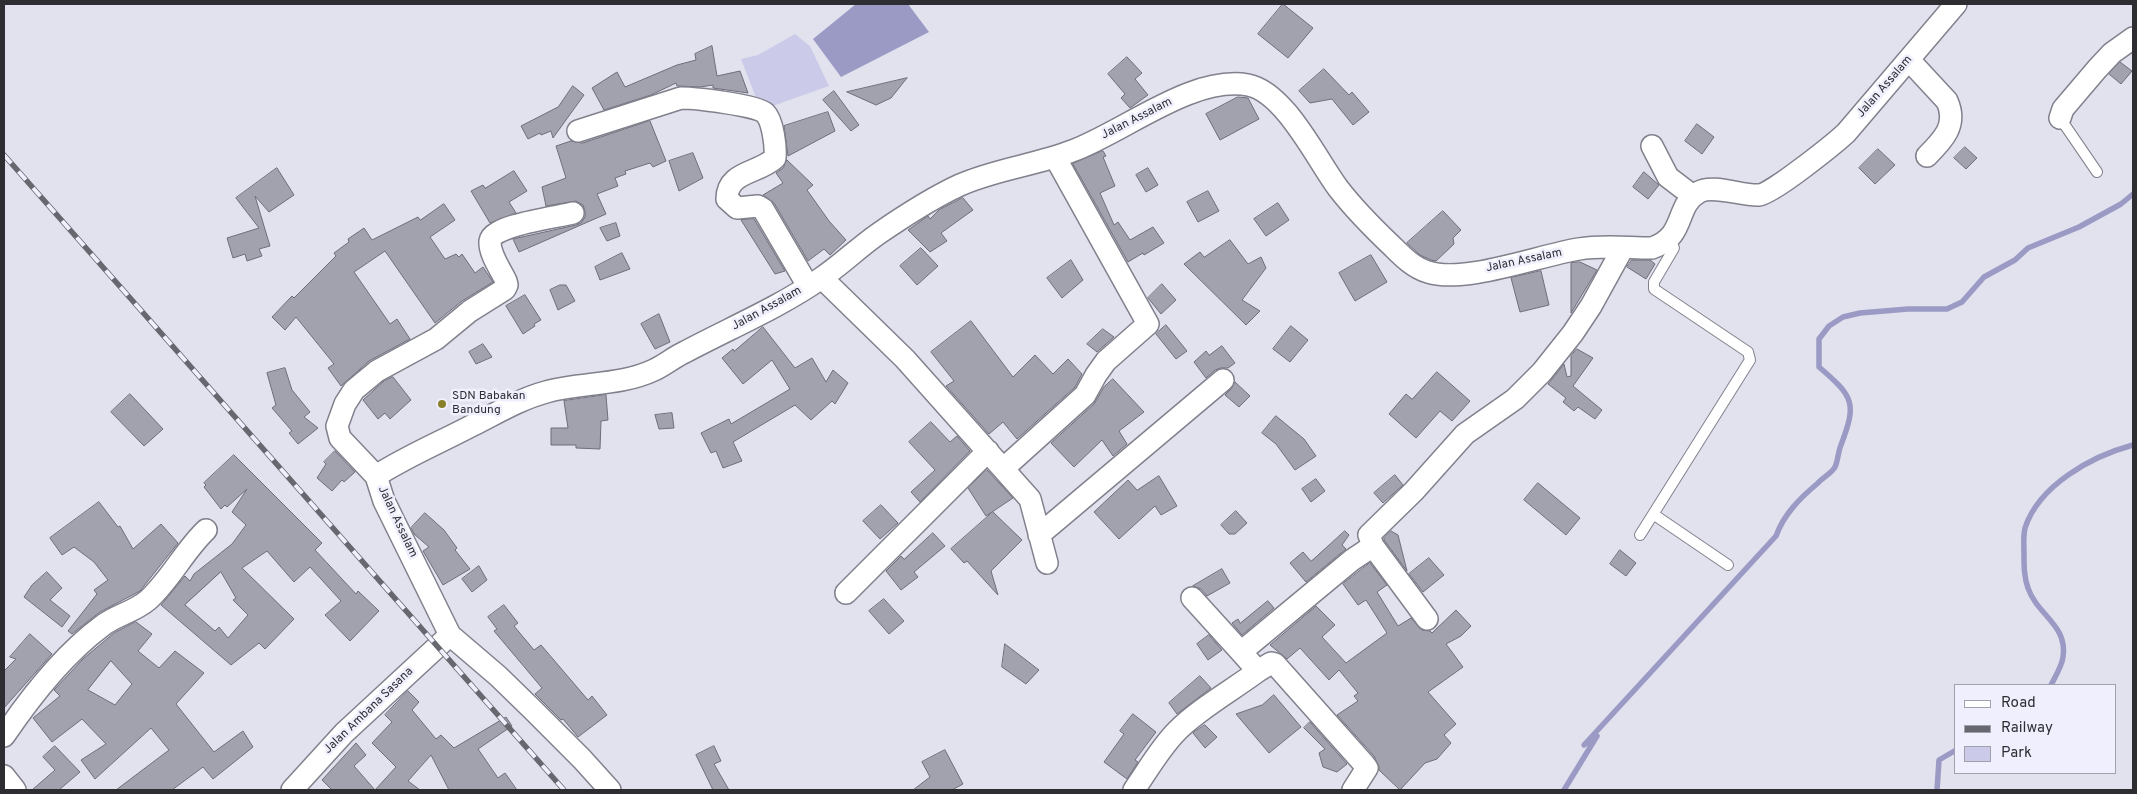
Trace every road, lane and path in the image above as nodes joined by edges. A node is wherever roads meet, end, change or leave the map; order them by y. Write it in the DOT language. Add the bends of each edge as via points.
graph roads {
  1 [pos="1956,4"];
  2 [pos="2133,38"];
  3 [pos="1908,60"];
  4 [pos="2060,118"];
  5 [pos="578,131"];
  6 [pos="1652,146"];
  7 [pos="1927,156"];
  8 [pos="1055,157"];
  9 [pos="2097,172"];
  10 [pos="1693,196"];
  11 [pos="573,213"];
  12 [pos="1670,238"];
  13 [pos="1623,248"];
  14 [pos="815,282"];
  15 [pos="1223,380"];
  16 [pos="988,451"];
  17 [pos="1004,468"];
  18 [pos="376,476"];
  19 [pos="1653,514"];
  20 [pos="206,530"];
  21 [pos="1039,535"];
  22 [pos="1640,535"];
  23 [pos="1373,546"];
  24 [pos="1048,563"];
  25 [pos="1728,565"];
  26 [pos="846,593"];
  27 [pos="1192,598"];
  28 [pos="1427,619"];
  29 [pos="450,635"];
  30 [pos="1241,652"];
  31 [pos="1258,672"];
  32 [pos="4,736"];
  33 [pos="4,776"];
  34 [pos="15,790"];
  35 [pos="292,790"];
  36 [pos="610,790"];
  37 [pos="1134,790"];
  38 [pos="1353,790"];
  1 -- 3 [label="street, Jalan Assalam"];
  2 -- 4 [label="street" via="2112,53 2063,109"];
  3 -- 7 [label="street" via="1951,109 1949,130"];
  3 -- 10 [label="street, Jalan Assalam" via="1846,133 1777,187 1762,195 1715,189 1702,190"];
  4 -- 9 [label="lane"];
  5 -- 14 [label="street" via="681,98 760,110 770,120 775,158 732,182 727,200 738,208 758,206 763,210"];
  6 -- 10 [label="street" via="1668,176"];
  8 -- 13 [label="street, Jalan Assalam" via="1097,141 1187,94 1208,87 1254,86 1283,109 1354,207 1419,269 1453,275 1580,249"];
  8 -- 14 [label="street, Jalan Assalam" via="959,186 878,234"];
  8 -- 17 [label="street" via="1148,324 1106,361 1085,395"];
  10 -- 12 [label="street"];
  11 -- 18 [label="street" via="495,233 490,239 491,249 506,281 505,289 470,311 436,339 377,371 354,390 337,426 340,438"];
  12 -- 13 [label="street, Jalan Assalam" via="1652,248"];
  12 -- 19 [label="lane" via="1674,248 1654,282 1654,289 1748,352 1750,360"];
  13 -- 23 [label="street" via="1591,306 1553,359 1515,399 1465,434 1369,536"];
  14 -- 16 [label="street" via="904,359"];
  14 -- 18 [label="street, Jalan Assalam" via="784,302 657,369 635,378 561,388 528,398"];
  15 -- 21 [label="street"];
  16 -- 17 [label="street"];
  16 -- 26 [label="street"];
  17 -- 21 [label="street" via="1030,499"];
  18 -- 29 [label="street, Jalan Assalam" via="384,501"];
  19 -- 22 [label="lane"];
  19 -- 25 [label="lane"];
  20 -- 32 [label="street" via="147,600 101,626 62,664 24,707"];
  21 -- 24 [label="street"];
  23 -- 28 [label="street"];
  23 -- 30 [label="street"];
  27 -- 30 [label="street"];
  29 -- 35 [label="street, Jalan Ambana Sasana" via="344,733"];
  29 -- 36 [label="street" via="504,682"];
  30 -- 31 [label="street"];
  31 -- 37 [label="street" via="1178,730"];
  31 -- 38 [label="street" via="1271,663 1275,664 1364,764 1367,768"];
  33 -- 34 [label="street"];
}
